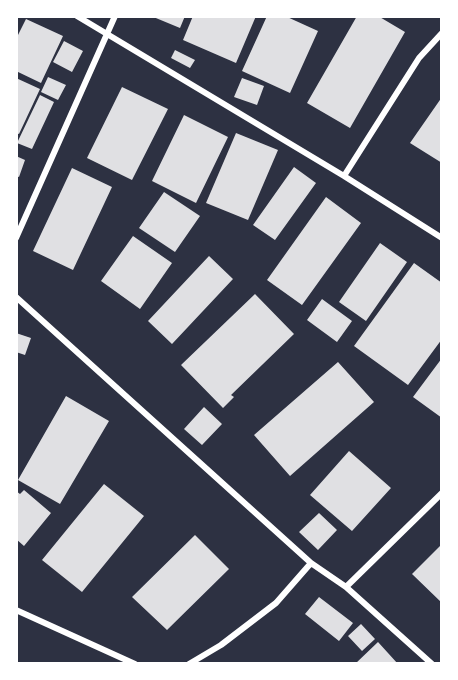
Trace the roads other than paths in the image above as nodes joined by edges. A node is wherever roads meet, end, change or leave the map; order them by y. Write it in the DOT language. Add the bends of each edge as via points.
graph roads {
  1 [pos="77,16"];
  2 [pos="115,16"];
  3 [pos="441,33"];
  4 [pos="108,36"];
  5 [pos="344,176"];
  6 [pos="16,238"];
  7 [pos="441,238"];
  8 [pos="16,297"];
  9 [pos="441,493"];
  10 [pos="311,564"];
  11 [pos="346,587"];
  12 [pos="16,610"];
  13 [pos="135,663"];
  14 [pos="189,663"];
  15 [pos="432,663"];
  1 -- 4 [label="street"];
  2 -- 4 [label="street"];
  3 -- 5 [label="street" via="418,58"];
  4 -- 5 [label="street"];
  4 -- 6 [label="street"];
  5 -- 7 [label="street"];
  8 -- 10 [label="street"];
  9 -- 11 [label="street"];
  10 -- 11 [label="street"];
  10 -- 14 [label="street" via="276,603 221,645"];
  11 -- 15 [label="street"];
  12 -- 13 [label="street"];
}
